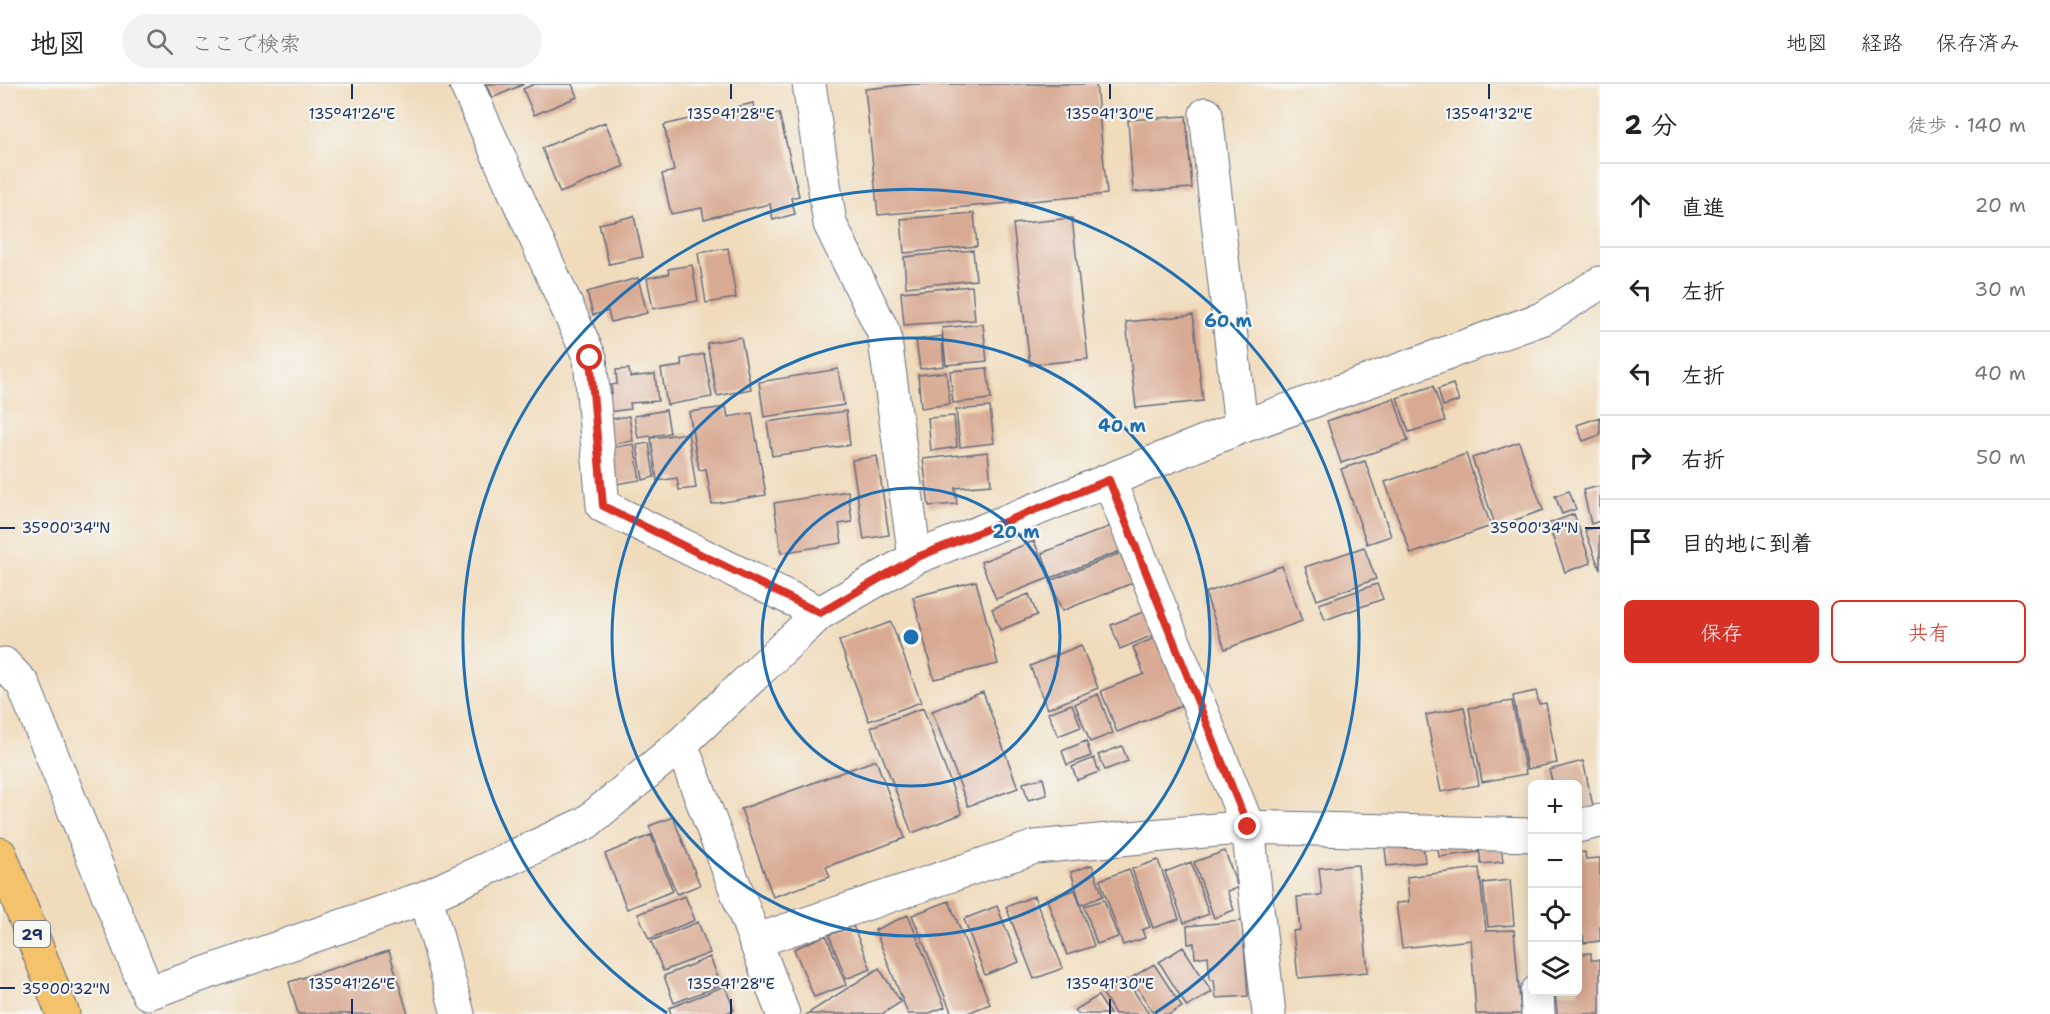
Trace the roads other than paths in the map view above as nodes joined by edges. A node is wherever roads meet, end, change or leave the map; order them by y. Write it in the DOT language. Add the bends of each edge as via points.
graph roads {
  1 [pos="466,84"];
  2 [pos="809,84"];
  3 [pos="1206,114"];
  4 [pos="1600,283"];
  5 [pos="1241,427"];
  6 [pos="1109,480"];
  7 [pos="915,558"];
  8 [pos="820,613"];
  9 [pos="0,665"];
  10 [pos="681,744"];
  11 [pos="1600,821"];
  12 [pos="1582,825"];
  13 [pos="1248,827"];
  14 [pos="1528,835"];
  15 [pos="0,854"];
  16 [pos="426,897"];
  17 [pos="755,941"];
  18 [pos="1537,996"];
  19 [pos="63,1014"];
  20 [pos="458,1014"];
  21 [pos="783,1014"];
  22 [pos="1269,1014"];
  23 [pos="1538,1014"];
  1 -- 8 [label="street" via="590,358 603,506"];
  2 -- 7 [label="street" via="830,224 884,333"];
  3 -- 5 [label="street"];
  4 -- 5 [label="street" via="1544,318"];
  5 -- 6 [label="street"];
  6 -- 7 [label="street"];
  6 -- 13 [label="street"];
  7 -- 8 [label="street"];
  8 -- 10 [label="street"];
  9 -- 16 [label="street" via="4,664 23,684 148,993"];
  10 -- 16 [label="street" via="586,824"];
  10 -- 17 [label="street"];
  11 -- 12 [label="street"];
  13 -- 14 [label="street"];
  13 -- 17 [label="street" via="1035,847"];
  13 -- 22 [label="street"];
  15 -- 19 [label="main road, 29"];
  16 -- 20 [label="street"];
  17 -- 21 [label="street"];
  18 -- 23 [label="street"];
}
